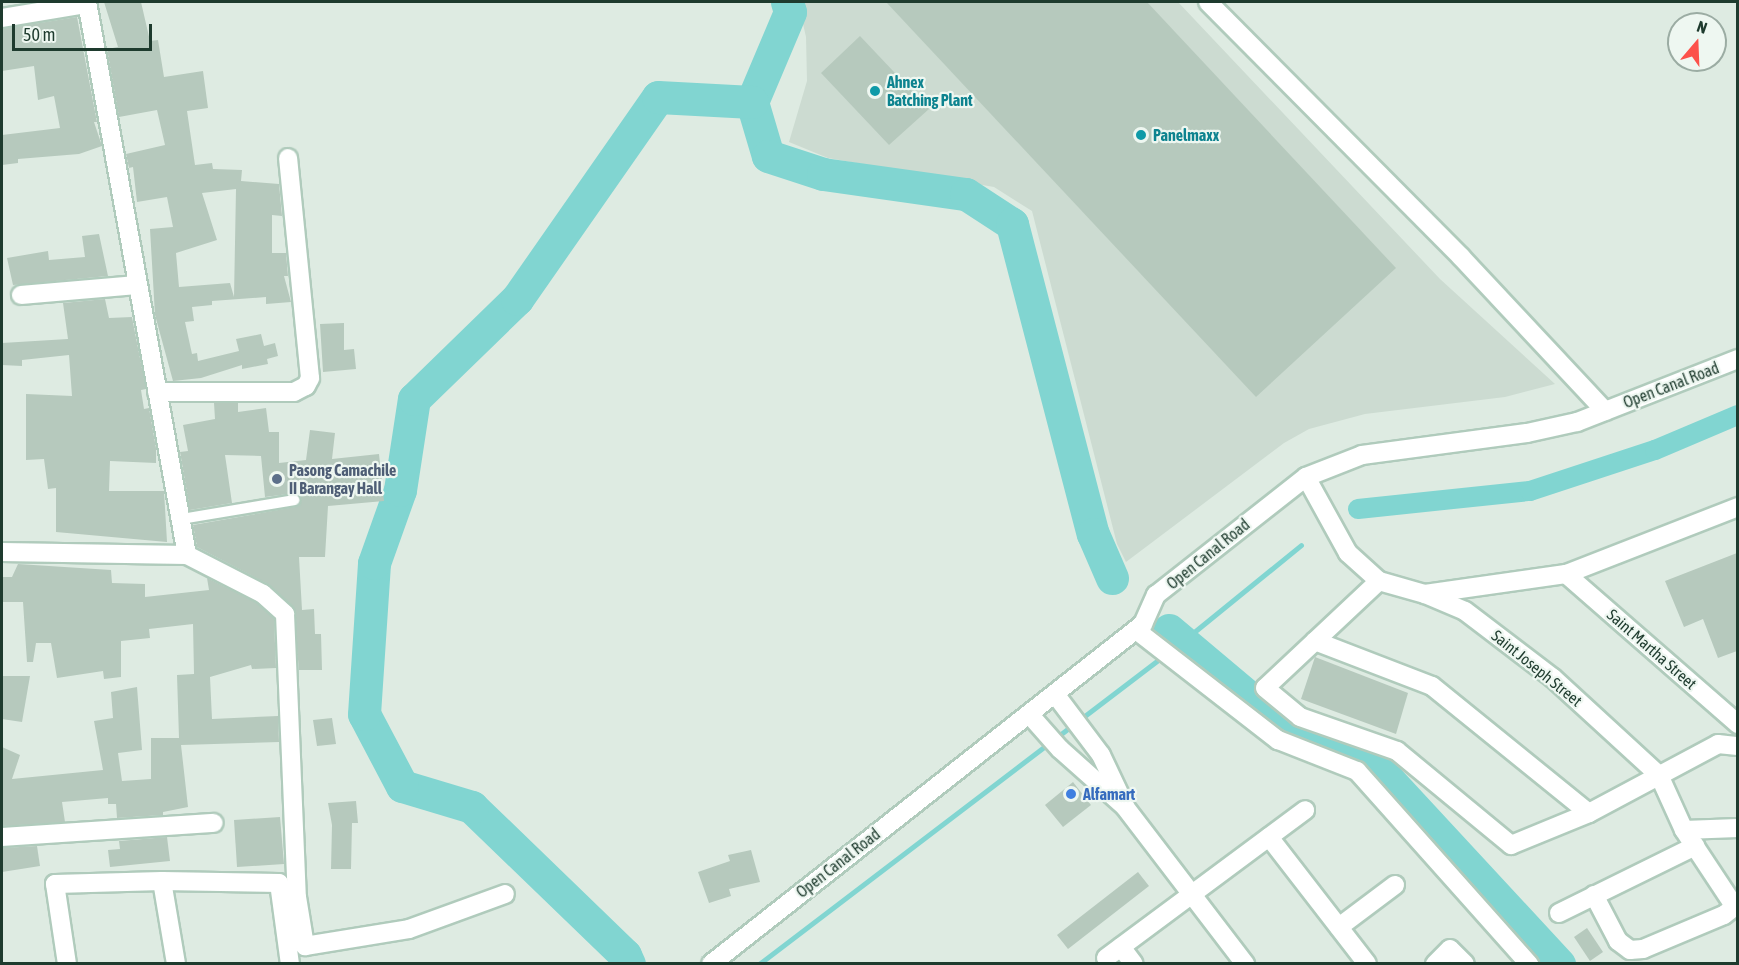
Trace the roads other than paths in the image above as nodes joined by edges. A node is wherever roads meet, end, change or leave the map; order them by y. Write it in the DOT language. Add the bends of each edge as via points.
graph roads {
  1 [pos="1208,2"];
  2 [pos="87,3"];
  3 [pos="2,18"];
  4 [pos="288,158"];
  5 [pos="137,285"];
  6 [pos="21,295"];
  7 [pos="1737,359"];
  8 [pos="157,392"];
  9 [pos="1605,411"];
  10 [pos="1306,477"];
  11 [pos="294,500"];
  12 [pos="1737,507"];
  13 [pos="181,519"];
  14 [pos="2,552"];
  15 [pos="188,555"];
  16 [pos="1566,574"];
  17 [pos="1379,581"];
  18 [pos="1425,594"];
  19 [pos="1136,630"];
  20 [pos="1315,641"];
  21 [pos="1055,694"];
  22 [pos="1029,714"];
  23 [pos="1737,724"];
  24 [pos="1737,746"];
  25 [pos="1101,755"];
  26 [pos="1084,770"];
  27 [pos="1659,775"];
  28 [pos="1125,807"];
  29 [pos="1305,810"];
  30 [pos="1588,813"];
  31 [pos="214,823"];
  32 [pos="1737,828"];
  33 [pos="1684,830"];
  34 [pos="2,837"];
  35 [pos="1269,837"];
  36 [pos="1695,846"];
  37 [pos="162,881"];
  38 [pos="1395,885"];
  39 [pos="505,894"];
  40 [pos="1190,894"];
  41 [pos="1594,895"];
  42 [pos="1735,904"];
  43 [pos="1559,913"];
  44 [pos="1339,927"];
  45 [pos="1121,947"];
  46 [pos="306,955"];
  47 [pos="1106,958"];
  48 [pos="67,963"];
  49 [pos="176,963"];
  50 [pos="290,963"];
  51 [pos="711,963"];
  52 [pos="1134,963"];
  53 [pos="1245,963"];
  54 [pos="1367,963"];
  55 [pos="1434,963"];
  56 [pos="1465,963"];
  57 [pos="1529,963"];
  1 -- 9 [label="street" via="1461,257"];
  2 -- 3 [label="street"];
  2 -- 5 [label="street"];
  4 -- 8 [label="street" via="310,378 306,386 294,392"];
  5 -- 6 [label="street"];
  5 -- 8 [label="street"];
  7 -- 9 [label="street, Open Canal Road"];
  8 -- 13 [label="street"];
  9 -- 10 [label="street, Open Canal Road" via="1552,429 1362,455"];
  10 -- 17 [label="street, Saint Joseph Street" via="1348,552"];
  10 -- 19 [label="street, Open Canal Road" via="1156,595 1143,624"];
  11 -- 13 [label="lane"];
  12 -- 16 [label="street"];
  13 -- 15 [label="street"];
  14 -- 15 [label="street"];
  15 -- 46 [label="street" via="263,594 285,614 297,897"];
  16 -- 18 [label="street"];
  16 -- 23 [label="street, Saint Martha Street"];
  17 -- 18 [label="street, Saint Joseph Street"];
  17 -- 20 [label="street"];
  18 -- 27 [label="street, Saint Joseph Street" via="1465,611 1553,678"];
  19 -- 21 [label="street, Open Canal Road"];
  19 -- 57 [label="street" via="1278,740 1357,771"];
  20 -- 30 [label="street" via="1432,686"];
  20 -- 30 [label="street" via="1265,688 1300,717 1398,751 1511,845"];
  21 -- 22 [label="street, Open Canal Road"];
  21 -- 25 [label="street"];
  22 -- 26 [label="street"];
  22 -- 51 [label="street, Open Canal Road"];
  24 -- 27 [label="street" via="1718,744"];
  25 -- 26 [label="lane"];
  25 -- 28 [label="street"];
  26 -- 28 [label="street"];
  27 -- 30 [label="street"];
  27 -- 33 [label="street, Saint Joseph Street"];
  28 -- 40 [label="street"];
  29 -- 35 [label="street"];
  31 -- 34 [label="street"];
  32 -- 33 [label="street"];
  33 -- 36 [label="street, Saint Joseph Street"];
  35 -- 40 [label="street"];
  35 -- 44 [label="street"];
  36 -- 41 [label="street"];
  36 -- 42 [label="street, Saint Joseph Street"];
  37 -- 48 [label="street" via="55,884"];
  37 -- 49 [label="street"];
  37 -- 50 [label="street" via="279,883"];
  38 -- 44 [label="street"];
  39 -- 46 [label="street" via="409,928"];
  40 -- 45 [label="street"];
  40 -- 53 [label="street"];
  41 -- 42 [label="street" via="1618,941 1630,950 1643,949 1724,915"];
  41 -- 43 [label="street"];
  44 -- 54 [label="street"];
  45 -- 47 [label="street"];
  45 -- 52 [label="street"];
  55 -- 56 [label="street" via="1450,949"];
}
